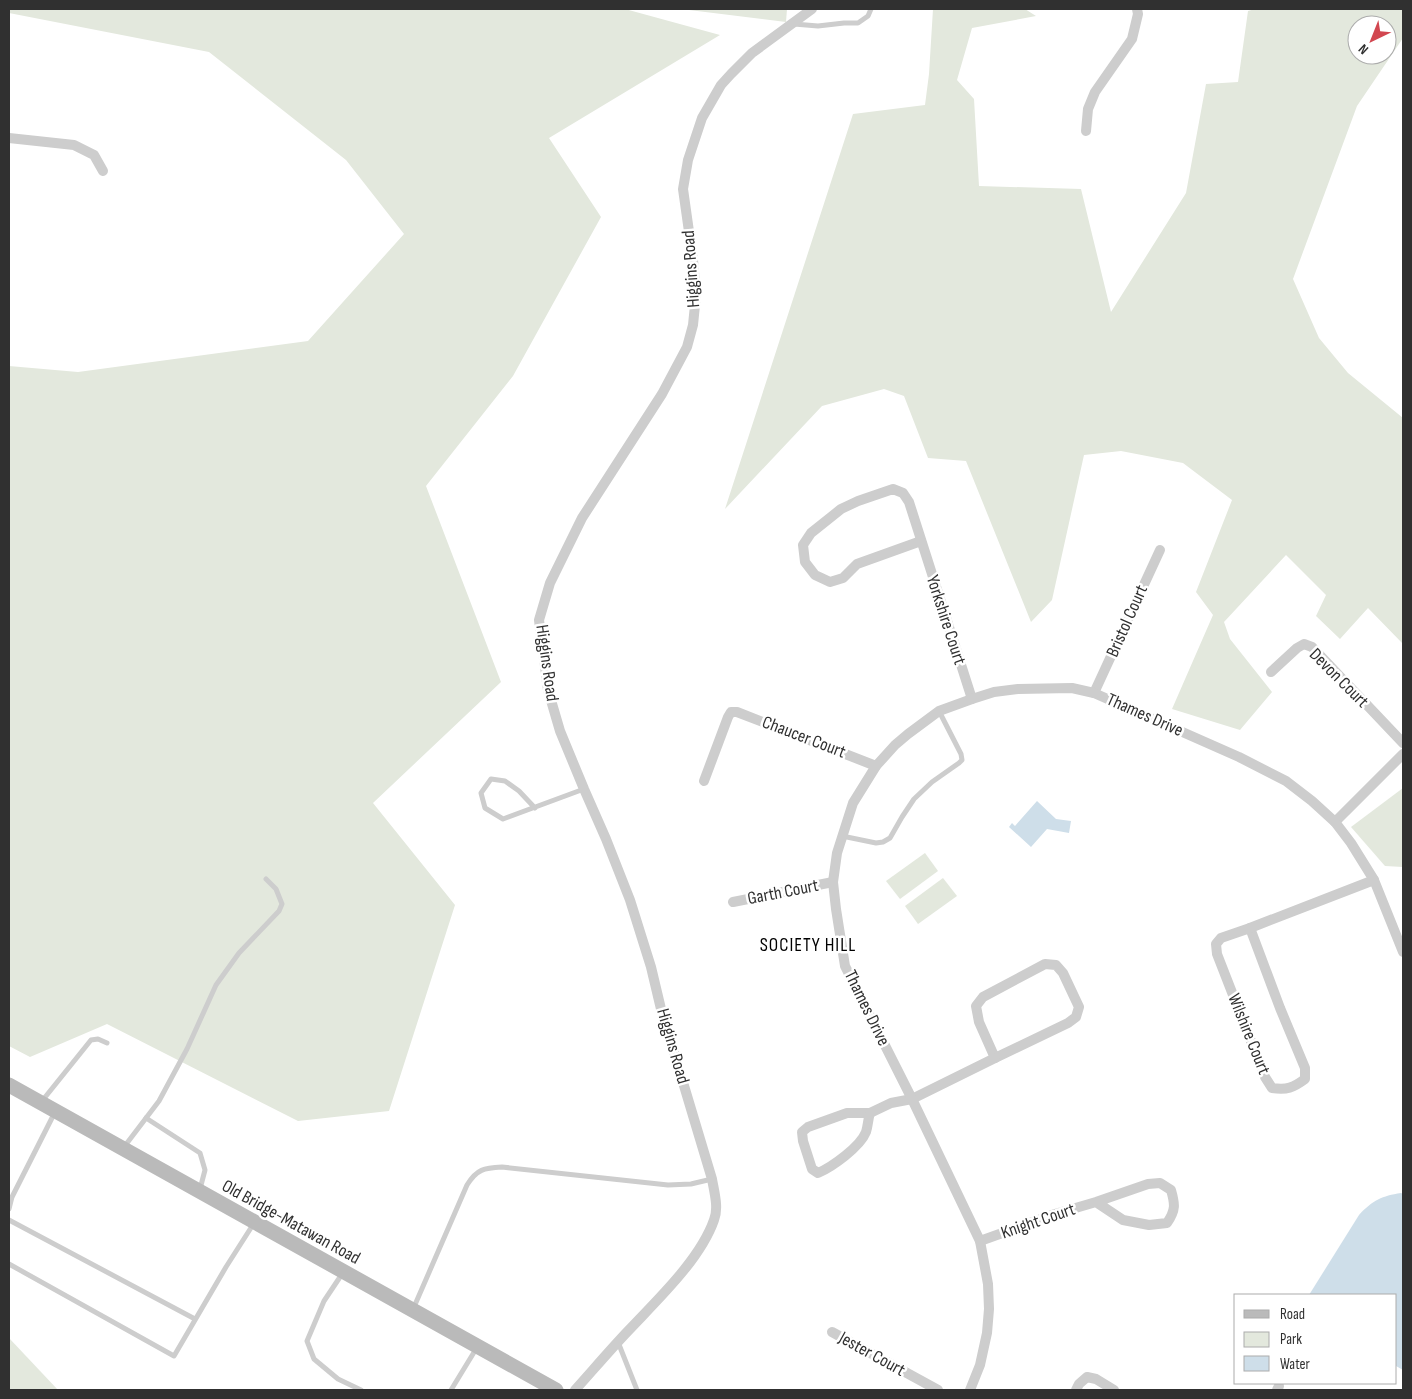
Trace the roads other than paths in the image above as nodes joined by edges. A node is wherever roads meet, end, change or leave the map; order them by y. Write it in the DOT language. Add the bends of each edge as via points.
graph roads {
  1 [pos="812,9"];
  2 [pos="871,9"];
  3 [pos="1137,9"];
  4 [pos="791,24"];
  5 [pos="1086,131"];
  6 [pos="9,138"];
  7 [pos="103,171"];
  8 [pos="921,541"];
  9 [pos="1160,550"];
  10 [pos="1271,672"];
  11 [pos="1094,693"];
  12 [pos="972,698"];
  13 [pos="939,711"];
  14 [pos="1403,743"];
  15 [pos="1403,754"];
  16 [pos="876,766"];
  17 [pos="704,781"];
  18 [pos="584,789"];
  19 [pos="536,808"];
  20 [pos="1335,822"];
  21 [pos="842,836"];
  22 [pos="266,879"];
  23 [pos="1374,880"];
  24 [pos="833,882"];
  25 [pos="733,902"];
  26 [pos="1250,928"];
  27 [pos="1403,952"];
  28 [pos="107,1043"];
  29 [pos="995,1058"];
  30 [pos="9,1085"];
  31 [pos="912,1099"];
  32 [pos="40,1103"];
  33 [pos="56,1111"];
  34 [pos="870,1113"];
  35 [pos="146,1118"];
  36 [pos="122,1149"];
  37 [pos="712,1179"];
  38 [pos="200,1192"];
  39 [pos="1096,1202"];
  40 [pos="9,1208"];
  41 [pos="9,1220"];
  42 [pos="254,1222"];
  43 [pos="980,1241"];
  44 [pos="9,1264"];
  45 [pos="343,1272"];
  46 [pos="413,1310"];
  47 [pos="195,1319"];
  48 [pos="832,1332"];
  49 [pos="618,1342"];
  50 [pos="478,1346"];
  51 [pos="360,1390"];
  52 [pos="451,1390"];
  53 [pos="556,1390"];
  54 [pos="575,1390"];
  55 [pos="637,1390"];
  56 [pos="938,1390"];
  57 [pos="970,1390"];
  58 [pos="1076,1390"];
  59 [pos="1114,1390"];
  1 -- 4 [label="street, Higgins Road"];
  2 -- 4 [label="lane" via="868,16 858,23"];
  3 -- 5 [label="street" via="1132,38 1095,92 1088,109"];
  4 -- 18 [label="street, Higgins Road" via="731,74 702,118 688,160 683,189 696,295 687,347 662,394 582,518 550,583 539,620 548,690 560,731"];
  6 -- 7 [label="street" via="74,145 94,155"];
  8 -- 8 [label="street, Yorkshire Court" via="857,564 843,578 830,582 815,575 805,562 803,545 811,533 841,509 893,489 904,493 909,502"];
  8 -- 12 [label="street, Yorkshire Court"];
  9 -- 11 [label="street, Bristol Court"];
  10 -- 14 [label="street, Devon Court" via="1297,648 1304,644 1312,647"];
  11 -- 12 [label="street, Thames Drive" via="1072,688 1018,689"];
  11 -- 20 [label="street, Thames Drive" via="1286,781"];
  12 -- 13 [label="street, Thames Drive"];
  13 -- 16 [label="street, Thames Drive" via="895,745"];
  13 -- 21 [label="lane" via="962,760 914,799 890,838 876,844"];
  15 -- 20 [label="street"];
  16 -- 17 [label="street, Chaucer Court" via="731,712"];
  16 -- 21 [label="street, Thames Drive" via="854,802"];
  18 -- 19 [label="lane"];
  18 -- 37 [label="street, Higgins Road" via="630,900"];
  19 -- 19 [label="lane" via="503,819 485,808 481,793 491,779 504,781 520,791"];
  20 -- 23 [label="street, Thames Drive"];
  21 -- 24 [label="street, Thames Drive"];
  22 -- 35 [label="lane" via="276,889 282,904 274,917 239,952 216,985 187,1049"];
  23 -- 26 [label="street, Wilshire Court"];
  23 -- 27 [label="street, Thames Drive"];
  24 -- 25 [label="street, Garth Court"];
  24 -- 31 [label="street, Thames Drive" via="845,966"];
  26 -- 26 [label="street, Wilshire Court" via="1221,938 1216,944 1217,954 1265,1077 1272,1088 1284,1090 1297,1086 1305,1078 1305,1068"];
  28 -- 32 [label="lane" via="91,1040"];
  29 -- 29 [label="street" via="1076,1017 1079,1007 1063,972 1056,965 1045,964 1037,968 983,997 976,1006 979,1022"];
  29 -- 31 [label="street"];
  30 -- 32 [label="main road, Old Bridge-Matawan Road"];
  31 -- 34 [label="street" via="891,1103"];
  31 -- 43 [label="street, Thames Drive"];
  32 -- 33 [label="main road, Old Bridge-Matawan Road"];
  33 -- 36 [label="main road, Old Bridge-Matawan Road"];
  33 -- 40 [label="lane"];
  34 -- 34 [label="street" via="847,1113 802,1132 812,1169 818,1173 828,1169 857,1144 866,1132"];
  35 -- 36 [label="lane"];
  35 -- 38 [label="lane" via="200,1153 205,1170"];
  36 -- 38 [label="main road, Old Bridge-Matawan Road"];
  37 -- 46 [label="lane" via="668,1185 502,1167 485,1168 472,1176 467,1185"];
  37 -- 49 [label="street, Higgins Road" via="716,1198 715,1218 707,1235 683,1270"];
  38 -- 42 [label="main road, Old Bridge-Matawan Road"];
  39 -- 39 [label="street, Knight Court" via="1148,1184 1160,1184 1171,1190 1175,1202 1167,1223 1149,1225 1124,1220"];
  39 -- 43 [label="street, Knight Court"];
  41 -- 47 [label="lane"];
  42 -- 45 [label="main road, Old Bridge-Matawan Road"];
  42 -- 47 [label="lane"];
  43 -- 57 [label="street, Thames Drive" via="989,1310 980,1365"];
  44 -- 47 [label="lane" via="174,1356"];
  45 -- 46 [label="main road, Old Bridge-Matawan Road"];
  45 -- 51 [label="lane" via="324,1301 307,1341 314,1359 338,1379"];
  46 -- 50 [label="main road, Old Bridge-Matawan Road"];
  48 -- 56 [label="street, Jester Court"];
  49 -- 54 [label="street, Higgins Road"];
  49 -- 55 [label="lane"];
  50 -- 52 [label="lane"];
  50 -- 53 [label="main road, Old Bridge-Matawan Road"];
  58 -- 59 [label="street" via="1087,1376"];
}
